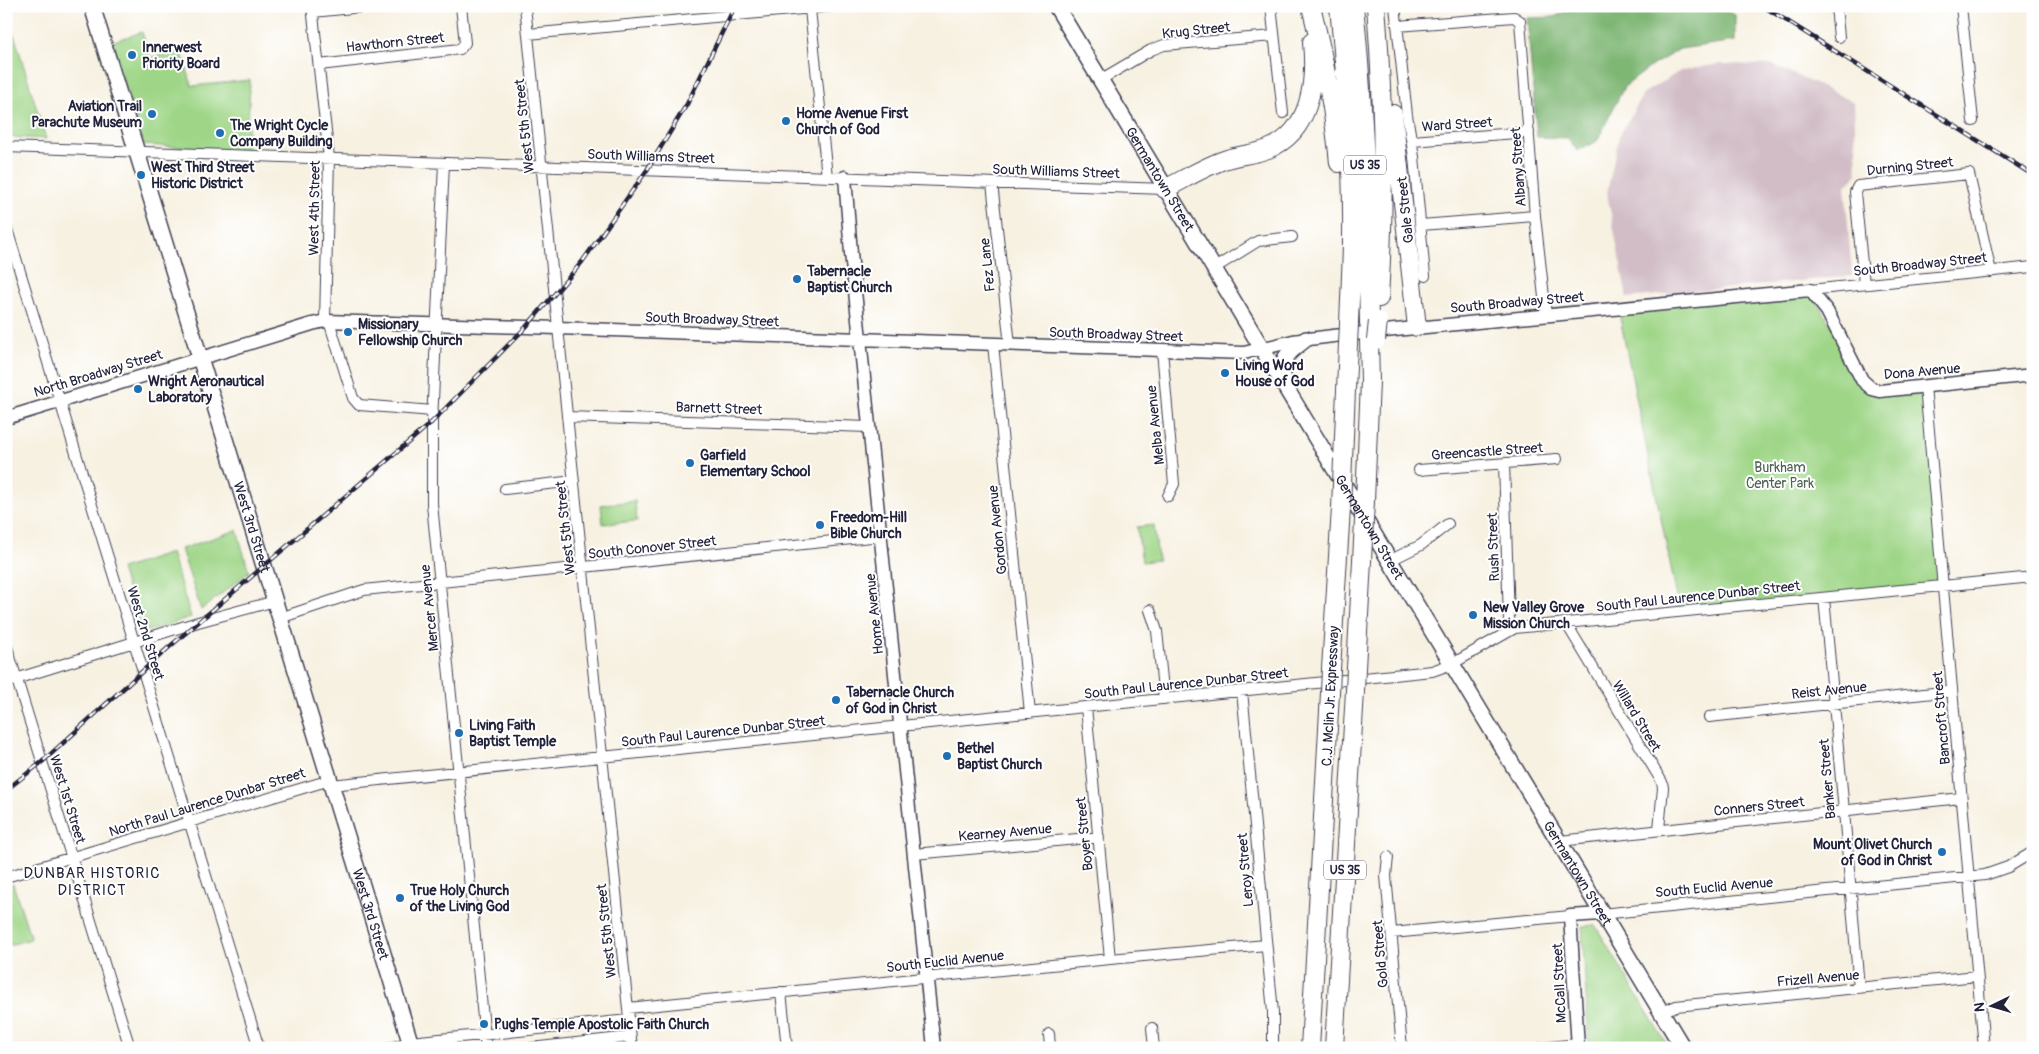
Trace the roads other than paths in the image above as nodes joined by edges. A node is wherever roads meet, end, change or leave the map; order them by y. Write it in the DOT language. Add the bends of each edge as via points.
graph roads {
  1 [pos="92,6"];
  2 [pos="372,6"];
  3 [pos="461,6"];
  4 [pos="525,6"];
  5 [pos="835,6"];
  6 [pos="1056,6"];
  7 [pos="1271,6"];
  8 [pos="1310,6"];
  9 [pos="1339,6"];
  10 [pos="1354,6"];
  11 [pos="1395,6"];
  12 [pos="1836,6"];
  13 [pos="1962,6"];
  14 [pos="313,9"];
  15 [pos="810,9"];
  16 [pos="1376,15"];
  17 [pos="1397,26"];
  18 [pos="528,34"];
  19 [pos="1274,36"];
  20 [pos="1839,37"];
  21 [pos="319,65"];
  22 [pos="1100,80"];
  23 [pos="1283,113"];
  24 [pos="1973,121"];
  25 [pos="1528,132"];
  26 [pos="1412,141"];
  27 [pos="6,147"];
  28 [pos="137,152"];
  29 [pos="329,158"];
  30 [pos="444,164"];
  31 [pos="542,166"];
  32 [pos="827,177"];
  33 [pos="845,178"];
  34 [pos="992,183"];
  35 [pos="1165,189"];
  36 [pos="1535,216"];
  37 [pos="1421,225"];
  38 [pos="6,226"];
  39 [pos="1292,237"];
  40 [pos="2033,267"];
  41 [pos="1213,268"];
  42 [pos="1991,272"];
  43 [pos="1425,276"];
  44 [pos="1864,284"];
  45 [pos="1810,290"];
  46 [pos="1350,293"];
  47 [pos="1546,315"];
  48 [pos="327,321"];
  49 [pos="1373,322"];
  50 [pos="437,325"];
  51 [pos="1417,327"];
  52 [pos="558,328"];
  53 [pos="860,339"];
  54 [pos="1306,339"];
  55 [pos="993,344"];
  56 [pos="1010,345"];
  57 [pos="1261,347"];
  58 [pos="1162,350"];
  59 [pos="200,358"];
  60 [pos="2033,375"];
  61 [pos="1285,385"];
  62 [pos="1925,386"];
  63 [pos="60,401"];
  64 [pos="433,411"];
  65 [pos="567,417"];
  66 [pos="6,418"];
  67 [pos="869,427"];
  68 [pos="1557,460"];
  69 [pos="1504,463"];
  70 [pos="1419,470"];
  71 [pos="574,481"];
  72 [pos="505,488"];
  73 [pos="1168,496"];
  74 [pos="1448,524"];
  75 [pos="881,536"];
  76 [pos="1389,562"];
  77 [pos="583,568"];
  78 [pos="2033,577"];
  79 [pos="440,583"];
  80 [pos="1943,586"];
  81 [pos="1824,598"];
  82 [pos="275,601"];
  83 [pos="1150,610"];
  84 [pos="280,618"];
  85 [pos="1566,623"];
  86 [pos="1511,629"];
  87 [pos="135,642"];
  88 [pos="6,644"];
  89 [pos="1452,664"];
  90 [pos="17,679"];
  91 [pos="6,682"];
  92 [pos="1242,691"];
  93 [pos="1952,692"];
  94 [pos="1164,699"];
  95 [pos="1834,704"];
  96 [pos="1086,707"];
  97 [pos="1030,713"];
  98 [pos="1709,717"];
  99 [pos="901,727"];
  100 [pos="602,757"];
  101 [pos="459,772"];
  102 [pos="330,783"];
  103 [pos="1961,798"];
  104 [pos="1844,811"];
  105 [pos="189,822"];
  106 [pos="1659,829"];
  107 [pos="1098,837"];
  108 [pos="1560,841"];
  109 [pos="2033,852"];
  110 [pos="914,854"];
  111 [pos="72,857"];
  112 [pos="1388,857"];
  113 [pos="6,877"];
  114 [pos="1969,877"];
  115 [pos="1851,889"];
  116 [pos="1601,914"];
  117 [pos="1570,916"];
  118 [pos="1392,933"];
  119 [pos="1266,945"];
  120 [pos="1110,959"];
  121 [pos="1977,976"];
  122 [pos="926,978"];
  123 [pos="1859,988"];
  124 [pos="781,992"];
  125 [pos="1312,1005"];
  126 [pos="628,1008"];
  127 [pos="1662,1012"];
  128 [pos="629,1020"];
  129 [pos="1152,1028"];
  130 [pos="485,1034"];
  131 [pos="1049,1034"];
  132 [pos="631,1042"];
  133 [pos="411,1045"];
  134 [pos="1578,1046"];
  135 [pos="130,1048"];
  136 [pos="259,1048"];
  137 [pos="390,1048"];
  138 [pos="486,1048"];
  139 [pos="531,1048"];
  140 [pos="787,1048"];
  141 [pos="934,1048"];
  142 [pos="1050,1048"];
  143 [pos="1154,1048"];
  144 [pos="1273,1048"];
  145 [pos="1301,1048"];
  146 [pos="1310,1048"];
  147 [pos="1334,1048"];
  148 [pos="1402,1048"];
  149 [pos="1540,1048"];
  150 [pos="1683,1048"];
  151 [pos="1984,1048"];
  1 -- 28 [label="main road, West 3rd Street"];
  2 -- 14 [label="street"];
  3 -- 21 [label="street, Hawthorn Street" via="465,43 460,49"];
  4 -- 18 [label="street, West 5th Street"];
  5 -- 15 [label="street"];
  6 -- 22 [label="main road, Germantown Street"];
  7 -- 19 [label="street"];
  8 -- 35 [label="highway" via="1310,95 1298,126 1269,148 1226,160"];
  8 -- 46 [label="highway" via="1321,46 1336,133"];
  9 -- 46 [label="highway, US 35" via="1351,184"];
  10 -- 49 [label="highway, US 35"];
  11 -- 17 [label="street"];
  12 -- 20 [label="street"];
  13 -- 24 [label="street"];
  14 -- 21 [label="street, West 4th Street"];
  15 -- 18 [label="street"];
  15 -- 32 [label="street"];
  16 -- 49 [label="highway" via="1383,180"];
  16 -- 51 [label="highway" via="1388,70"];
  17 -- 25 [label="street, Albany Street" via="1518,18"];
  17 -- 26 [label="street, Ward Street"];
  18 -- 31 [label="street, West 5th Street"];
  19 -- 22 [label="street, Krug Street" via="1164,45"];
  19 -- 23 [label="street"];
  21 -- 29 [label="street, West 4th Street"];
  22 -- 35 [label="main road, Germantown Street"];
  25 -- 26 [label="street, Ward Street"];
  25 -- 36 [label="street, Albany Street"];
  26 -- 37 [label="street, Gale Street"];
  27 -- 28 [label="street, South Williams Street"];
  28 -- 29 [label="street, South Williams Street"];
  28 -- 59 [label="main road, West 3rd Street"];
  29 -- 30 [label="street, South Williams Street"];
  29 -- 48 [label="street, West 4th Street"];
  30 -- 31 [label="street, South Williams Street"];
  30 -- 50 [label="street, Mercer Avenue"];
  31 -- 32 [label="street, South Williams Street"];
  31 -- 52 [label="street, West 5th Street"];
  32 -- 33 [label="street, South Williams Street"];
  33 -- 34 [label="street, South Williams Street"];
  33 -- 53 [label="street, Home Avenue"];
  34 -- 35 [label="street, South Williams Street"];
  34 -- 56 [label="street, Fez Lane"];
  35 -- 41 [label="main road, Germantown Street"];
  36 -- 37 [label="street"];
  36 -- 47 [label="street, Albany Street"];
  37 -- 43 [label="street, Gale Street"];
  38 -- 63 [label="street, West 2nd Street"];
  39 -- 41 [label="street" via="1258,241"];
  40 -- 42 [label="street, South Broadway Street"];
  41 -- 57 [label="main road, Germantown Street"];
  42 -- 44 [label="street, South Broadway Street"];
  42 -- 44 [label="street, Durning Street" via="1969,174 1856,188"];
  44 -- 45 [label="street, South Broadway Street"];
  45 -- 47 [label="street, South Broadway Street"];
  45 -- 62 [label="street, Dona Avenue" via="1827,311 1866,384 1880,390"];
  46 -- 125 [label="highway, C.J. Mclin Jr. Expressway / US 35, bridge"];
  47 -- 51 [label="street, South Broadway Street"];
  48 -- 50 [label="street, South Broadway Street"];
  48 -- 59 [label="street, South Broadway Street"];
  48 -- 64 [label="street, West 4th Street" via="353,398 359,406"];
  49 -- 147 [label="highway, C.J. Mclin Jr. Expressway / US 35, bridge"];
  50 -- 52 [label="street, South Broadway Street"];
  50 -- 64 [label="street, Mercer Avenue"];
  51 -- 54 [label="street, South Broadway Street"];
  52 -- 53 [label="street, South Broadway Street"];
  52 -- 65 [label="street, West 5th Street"];
  53 -- 55 [label="street, South Broadway Street"];
  53 -- 67 [label="street, Home Avenue"];
  54 -- 57 [label="street, South Broadway Street"];
  54 -- 61 [label="main road" via="1282,360"];
  55 -- 56 [label="street, South Broadway Street"];
  55 -- 97 [label="street, Gordon Avenue"];
  56 -- 58 [label="street, South Broadway Street"];
  57 -- 58 [label="street, South Broadway Street" via="1244,353"];
  57 -- 61 [label="main road, Germantown Street"];
  58 -- 73 [label="street, Melba Avenue" via="1174,484"];
  59 -- 63 [label="street, North Broadway Street"];
  59 -- 82 [label="main road, West 3rd Street"];
  60 -- 62 [label="street, Dona Avenue"];
  61 -- 76 [label="main road, Germantown Street"];
  62 -- 80 [label="street, Bancroft Street"];
  63 -- 66 [label="street, North Broadway Street"];
  63 -- 87 [label="street, West 2nd Street"];
  64 -- 79 [label="street, Mercer Avenue" via="432,504"];
  65 -- 67 [label="street, Barnett Street"];
  65 -- 71 [label="street, West 5th Street"];
  67 -- 75 [label="street, Home Avenue"];
  68 -- 69 [label="street, Greencastle Street"];
  69 -- 70 [label="street, Greencastle Street"];
  69 -- 86 [label="street, Rush Street"];
  71 -- 72 [label="street"];
  71 -- 77 [label="street, West 5th Street"];
  74 -- 76 [label="street"];
  75 -- 77 [label="street, South Conover Street"];
  75 -- 99 [label="street, Home Avenue"];
  76 -- 89 [label="main road, Germantown Street"];
  77 -- 79 [label="street, South Conover Street"];
  77 -- 100 [label="street, West 5th Street"];
  78 -- 80 [label="street, South Paul Laurence Dunbar Street"];
  79 -- 84 [label="street, South Conover Street" via="364,590"];
  79 -- 101 [label="street, Mercer Avenue"];
  80 -- 81 [label="street, South Paul Laurence Dunbar Street"];
  80 -- 93 [label="street, Bancroft Street"];
  81 -- 85 [label="street, South Paul Laurence Dunbar Street"];
  81 -- 95 [label="street, Banker Street"];
  82 -- 84 [label="main road, West 3rd Street"];
  82 -- 87 [label="street"];
  83 -- 94 [label="street" via="1157,631"];
  84 -- 102 [label="main road, West 3rd Street"];
  85 -- 86 [label="street, South Paul Laurence Dunbar Street"];
  85 -- 106 [label="street, Willard Street" via="1662,782"];
  86 -- 89 [label="street, South Paul Laurence Dunbar Street"];
  87 -- 90 [label="street"];
  87 -- 105 [label="street, West 2nd Street"];
  88 -- 90 [label="street, West 1st Street"];
  89 -- 92 [label="street, South Paul Laurence Dunbar Street" via="1432,671"];
  89 -- 108 [label="main road, Germantown Street"];
  90 -- 91 [label="street"];
  90 -- 111 [label="street, West 1st Street"];
  92 -- 94 [label="street, South Paul Laurence Dunbar Street"];
  92 -- 119 [label="street, Leroy Street"];
  93 -- 95 [label="street, Reist Avenue"];
  93 -- 103 [label="street, Bancroft Street"];
  94 -- 96 [label="street, South Paul Laurence Dunbar Street"];
  95 -- 98 [label="street, Reist Avenue"];
  95 -- 104 [label="street, Banker Street"];
  96 -- 97 [label="street, South Paul Laurence Dunbar Street"];
  96 -- 107 [label="street, Boyer Street"];
  97 -- 99 [label="street, South Paul Laurence Dunbar Street"];
  99 -- 100 [label="street, South Paul Laurence Dunbar Street"];
  99 -- 110 [label="street, Home Avenue"];
  100 -- 101 [label="street, South Paul Laurence Dunbar Street"];
  100 -- 126 [label="street, West 5th Street"];
  101 -- 102 [label="street, South Paul Laurence Dunbar Street"];
  101 -- 130 [label="street, Mercer Avenue"];
  102 -- 105 [label="street, North Paul Laurence Dunbar Street"];
  102 -- 133 [label="main road, West 3rd Street"];
  103 -- 104 [label="street, Conners Street"];
  103 -- 114 [label="street, Bancroft Street"];
  104 -- 106 [label="street, Conners Street"];
  104 -- 115 [label="street, Banker Street"];
  105 -- 111 [label="street, North Paul Laurence Dunbar Street"];
  105 -- 136 [label="street, West 2nd Street"];
  106 -- 108 [label="street, Conners Street"];
  107 -- 110 [label="street, Kearney Avenue"];
  107 -- 120 [label="street, Boyer Street"];
  108 -- 116 [label="main road, Germantown Street"];
  109 -- 114 [label="street, South Euclid Avenue" via="2000,870"];
  110 -- 122 [label="street, Home Avenue"];
  111 -- 113 [label="street, North Paul Laurence Dunbar Street"];
  111 -- 135 [label="street, West 1st Street"];
  112 -- 118 [label="street, Gold Street" via="1386,876"];
  114 -- 115 [label="street, South Euclid Avenue"];
  114 -- 121 [label="street, Bancroft Street"];
  115 -- 116 [label="street, South Euclid Avenue"];
  115 -- 123 [label="street, Banker Street"];
  116 -- 117 [label="street, South Euclid Avenue"];
  116 -- 127 [label="main road, Germantown Street"];
  117 -- 118 [label="street, South Euclid Avenue"];
  117 -- 134 [label="street, McCall Street"];
  118 -- 148 [label="street, Gold Street"];
  119 -- 120 [label="street, South Euclid Avenue"];
  119 -- 144 [label="street, Leroy Street"];
  120 -- 122 [label="street, South Euclid Avenue"];
  121 -- 123 [label="street, Frizell Avenue"];
  121 -- 151 [label="street, Bancroft Street"];
  122 -- 124 [label="street, South Euclid Avenue"];
  122 -- 141 [label="street, Home Avenue"];
  123 -- 127 [label="street, Frizell Avenue" via="1676,1006"];
  124 -- 126 [label="street, South Euclid Avenue"];
  124 -- 140 [label="street"];
  125 -- 145 [label="highway"];
  125 -- 146 [label="highway, C.J. Mclin Jr. Expressway / US 35"];
  126 -- 128 [label="street, West 5th Street"];
  127 -- 150 [label="main road, Germantown Street"];
  128 -- 130 [label="street"];
  128 -- 132 [label="street, West 5th Street"];
  129 -- 143 [label="street"];
  130 -- 133 [label="street"];
  130 -- 138 [label="street, Mercer Avenue"];
  131 -- 142 [label="street"];
  132 -- 139 [label="street"];
  133 -- 137 [label="street"];
  134 -- 149 [label="street"];
}
